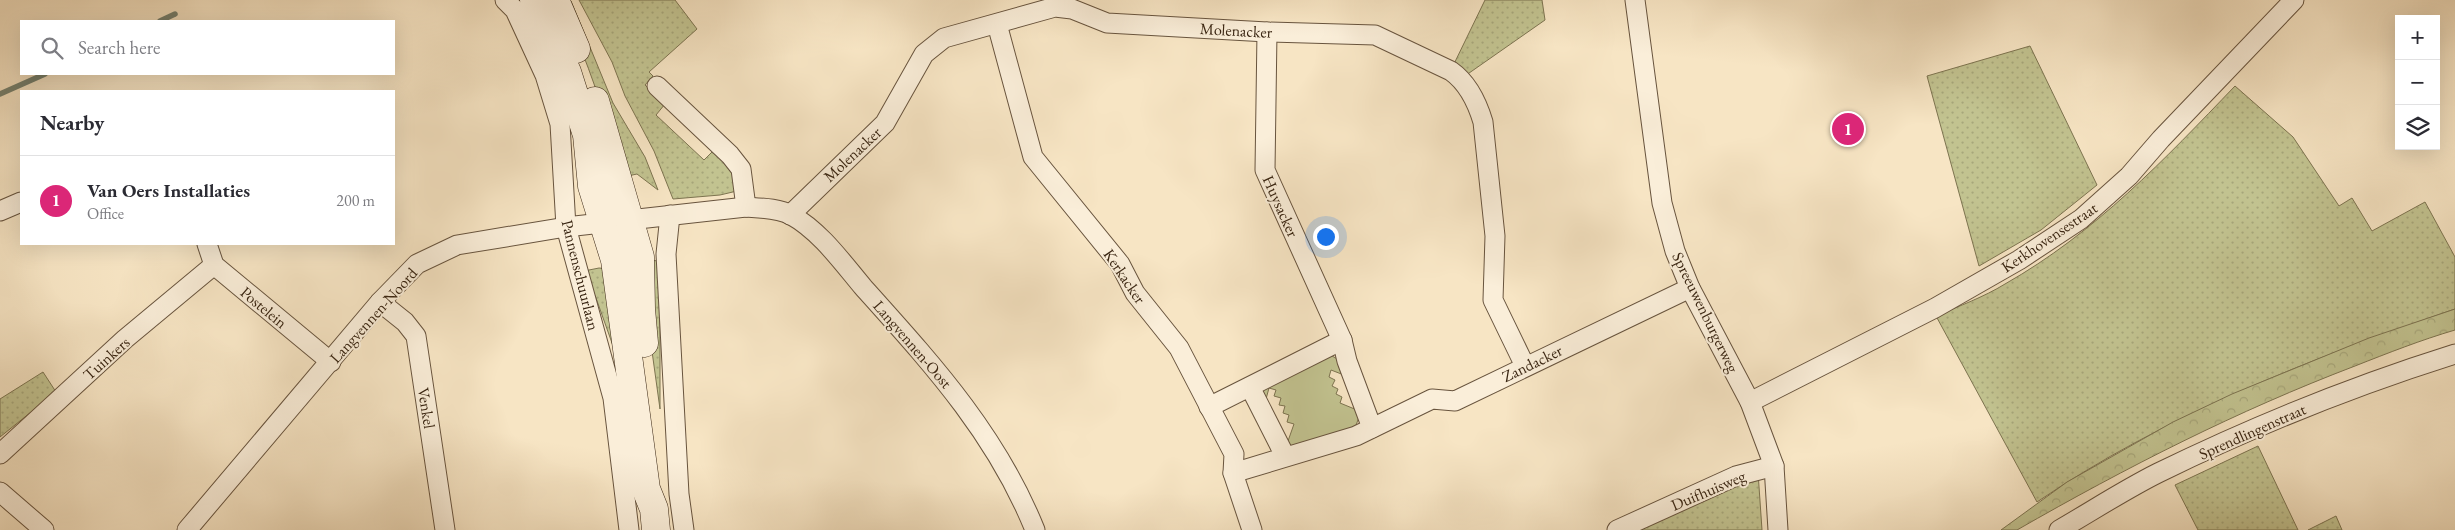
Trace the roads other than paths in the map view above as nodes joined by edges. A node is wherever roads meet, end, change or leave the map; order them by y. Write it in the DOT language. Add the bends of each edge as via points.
graph roads {
  1 [pos="505,0"];
  2 [pos="534,0"];
  3 [pos="555,0"];
  4 [pos="1635,0"];
  5 [pos="2294,0"];
  6 [pos="997,24"];
  7 [pos="1267,32"];
  8 [pos="656,86"];
  9 [pos="20,202"];
  10 [pos="746,207"];
  11 [pos="0,211"];
  12 [pos="790,214"];
  13 [pos="670,215"];
  14 [pos="616,221"];
  15 [pos="566,227"];
  16 [pos="207,245"];
  17 [pos="214,265"];
  18 [pos="1690,288"];
  19 [pos="380,302"];
  20 [pos="1342,340"];
  21 [pos="2455,354"];
  22 [pos="331,362"];
  23 [pos="1525,366"];
  24 [pos="1250,387"];
  25 [pos="1750,402"];
  26 [pos="1209,407"];
  27 [pos="1372,428"];
  28 [pos="0,454"];
  29 [pos="1285,456"];
  30 [pos="1774,466"];
  31 [pos="1233,473"];
  32 [pos="0,492"];
  33 [pos="655,520"];
  34 [pos="44,530"];
  35 [pos="187,530"];
  36 [pos="445,530"];
  37 [pos="629,530"];
  38 [pos="684,530"];
  39 [pos="1035,530"];
  40 [pos="1252,530"];
  41 [pos="1617,530"];
  42 [pos="1778,530"];
  43 [pos="2059,530"];
  1 -- 15 [label="street, Pannenschuurlaan" via="515,10 545,75 560,124"];
  2 -- 14 [label="main road, Pannenschuurlaan" via="567,72 586,135 589,171"];
  3 -- 14 [label="main road, Pannenschuurlaan" via="584,67 604,128"];
  4 -- 18 [label="street, Spreeuwenburgerweg" via="1662,203 1675,251"];
  5 -- 25 [label="street, Kerkhovensestraat" via="2161,138 2129,176 2081,219 2019,260 1935,308"];
  6 -- 7 [label="street, Molenacker" via="1055,7 1072,9 1107,23"];
  6 -- 12 [label="street, Molenacker" via="944,38 924,54 885,123"];
  6 -- 26 [label="street, Kerkacker" via="1033,157 1120,264 1135,293 1179,348"];
  7 -- 20 [label="street, Huysacker" via="1265,170"];
  7 -- 23 [label="street, Molenacker" via="1375,35 1457,75 1478,105 1483,122 1495,236 1493,300"];
  8 -- 10 [label="street" via="741,169"];
  9 -- 11 [label="street"];
  10 -- 12 [label="street, Langvennen-Oost"];
  10 -- 13 [label="street, Langvennen-Oost"];
  12 -- 39 [label="street, Langvennen-Oost" via="818,236 944,377 983,431"];
  13 -- 14 [label="street, Langvennen-Oost"];
  13 -- 38 [label="street" via="666,254"];
  14 -- 15 [label="street, Langvennen-Noord"];
  14 -- 33 [label="main road, Pannenschuurlaan" via="615,260 646,489"];
  15 -- 19 [label="street, Langvennen-Noord" via="457,245 417,264"];
  15 -- 37 [label="street, Pannenschuurlaan" via="613,398"];
  16 -- 17 [label="street"];
  17 -- 22 [label="street, Postelein"];
  17 -- 28 [label="street, Tuinkers" via="125,339"];
  18 -- 23 [label="street, Zandacker"];
  18 -- 25 [label="street, Spreeuwenburgerweg"];
  19 -- 22 [label="street, Langvennen-Noord"];
  19 -- 36 [label="street, Venkel" via="405,322 416,336"];
  20 -- 24 [label="street"];
  20 -- 27 [label="street"];
  21 -- 43 [label="street, Sprendlingenstraat" via="2371,381 2252,429 2156,474"];
  22 -- 35 [label="street, Langvennen-Noord"];
  23 -- 27 [label="street, Zandacker" via="1455,401 1432,399"];
  24 -- 26 [label="street"];
  24 -- 29 [label="street"];
  25 -- 30 [label="street, Spreeuwenburgerweg"];
  26 -- 31 [label="street, Kerkacker" via="1234,454"];
  27 -- 29 [label="street, Zandacker" via="1356,436"];
  29 -- 31 [label="street, Zandacker"];
  30 -- 41 [label="street, Duifhuisweg" via="1736,476"];
  30 -- 42 [label="street, Spreeuwenburgerweg"];
  31 -- 40 [label="street, Kerkacker"];
  32 -- 34 [label="street"];
}
